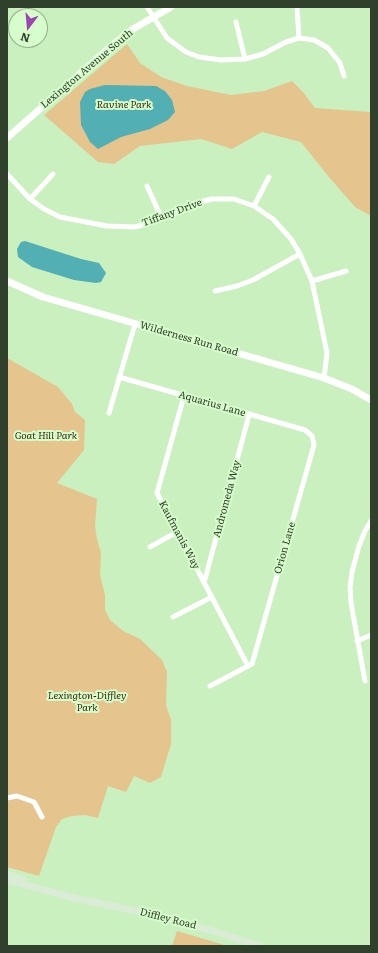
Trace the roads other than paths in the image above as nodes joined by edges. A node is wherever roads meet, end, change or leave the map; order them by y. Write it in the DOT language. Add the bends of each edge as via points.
graph roads {
  1 [pos="147,7"];
  2 [pos="171,7"];
  3 [pos="297,7"];
  4 [pos="154,17"];
  5 [pos="236,22"];
  6 [pos="299,38"];
  7 [pos="245,60"];
  8 [pos="344,76"];
  9 [pos="7,138"];
  10 [pos="7,174"];
  11 [pos="53,174"];
  12 [pos="269,176"];
  13 [pos="147,186"];
  14 [pos="30,198"];
  15 [pos="254,206"];
  16 [pos="162,219"];
  17 [pos="300,254"];
  18 [pos="346,272"];
  19 [pos="7,281"];
  20 [pos="312,281"];
  21 [pos="215,291"];
  22 [pos="135,324"];
  23 [pos="119,377"];
  24 [pos="324,378"];
  25 [pos="184,396"];
  26 [pos="371,400"];
  27 [pos="109,413"];
  28 [pos="249,414"];
  29 [pos="305,430"];
  30 [pos="371,521"];
  31 [pos="177,532"];
  32 [pos="150,547"];
  33 [pos="204,583"];
  34 [pos="212,597"];
  35 [pos="173,617"];
  36 [pos="371,635"];
  37 [pos="357,641"];
  38 [pos="248,666"];
  39 [pos="364,681"];
  40 [pos="210,686"];
  41 [pos="7,798"];
  42 [pos="42,817"];
  43 [pos="7,874"];
  44 [pos="7,880"];
  45 [pos="74,898"];
  46 [pos="260,946"];
  1 -- 4 [label="street"];
  2 -- 4 [label="street, Lexington Avenue South"];
  3 -- 6 [label="street"];
  4 -- 7 [label="street" via="168,38 186,52 221,60"];
  4 -- 9 [label="street, Lexington Avenue South" via="110,47"];
  5 -- 7 [label="street"];
  6 -- 7 [label="street"];
  6 -- 8 [label="street" via="314,40 328,48 340,63"];
  10 -- 14 [label="street, Tiffany Drive"];
  11 -- 14 [label="street"];
  12 -- 15 [label="street"];
  13 -- 16 [label="street"];
  14 -- 16 [label="street, Tiffany Drive" via="60,217 106,226 135,227"];
  15 -- 16 [label="street, Tiffany Drive" via="234,199 212,199"];
  15 -- 17 [label="street, Tiffany Drive" via="273,220"];
  17 -- 20 [label="street, Tiffany Drive"];
  17 -- 21 [label="street" via="253,280"];
  18 -- 20 [label="street"];
  19 -- 22 [label="street, Wilderness Run Road" via="43,297"];
  20 -- 24 [label="street, Tiffany Drive" via="327,353"];
  22 -- 23 [label="street"];
  22 -- 24 [label="street, Wilderness Run Road"];
  23 -- 25 [label="street, Aquarius Lane"];
  23 -- 27 [label="street"];
  24 -- 26 [label="street, Wilderness Run Road"];
  25 -- 28 [label="street, Aquarius Lane"];
  25 -- 31 [label="street, Kaufmanis Way" via="156,493"];
  28 -- 29 [label="street, Aquarius Lane"];
  28 -- 33 [label="street, Andromeda Way"];
  29 -- 38 [label="street, Orion Lane" via="312,436 314,445 252,664"];
  30 -- 37 [label="street" via="360,546 350,588"];
  31 -- 32 [label="street"];
  31 -- 33 [label="street, Kaufmanis Way"];
  33 -- 34 [label="street, Kaufmanis Way"];
  34 -- 35 [label="street"];
  34 -- 38 [label="street, Kaufmanis Way"];
  36 -- 37 [label="street"];
  37 -- 39 [label="street"];
  38 -- 40 [label="street"];
  41 -- 42 [label="street" via="17,796 34,802"];
  43 -- 45 [label="main road, Diffley Road"];
  44 -- 45 [label="main road, Diffley Road"];
  45 -- 46 [label="main road, Diffley Road" via="152,915"];
}
